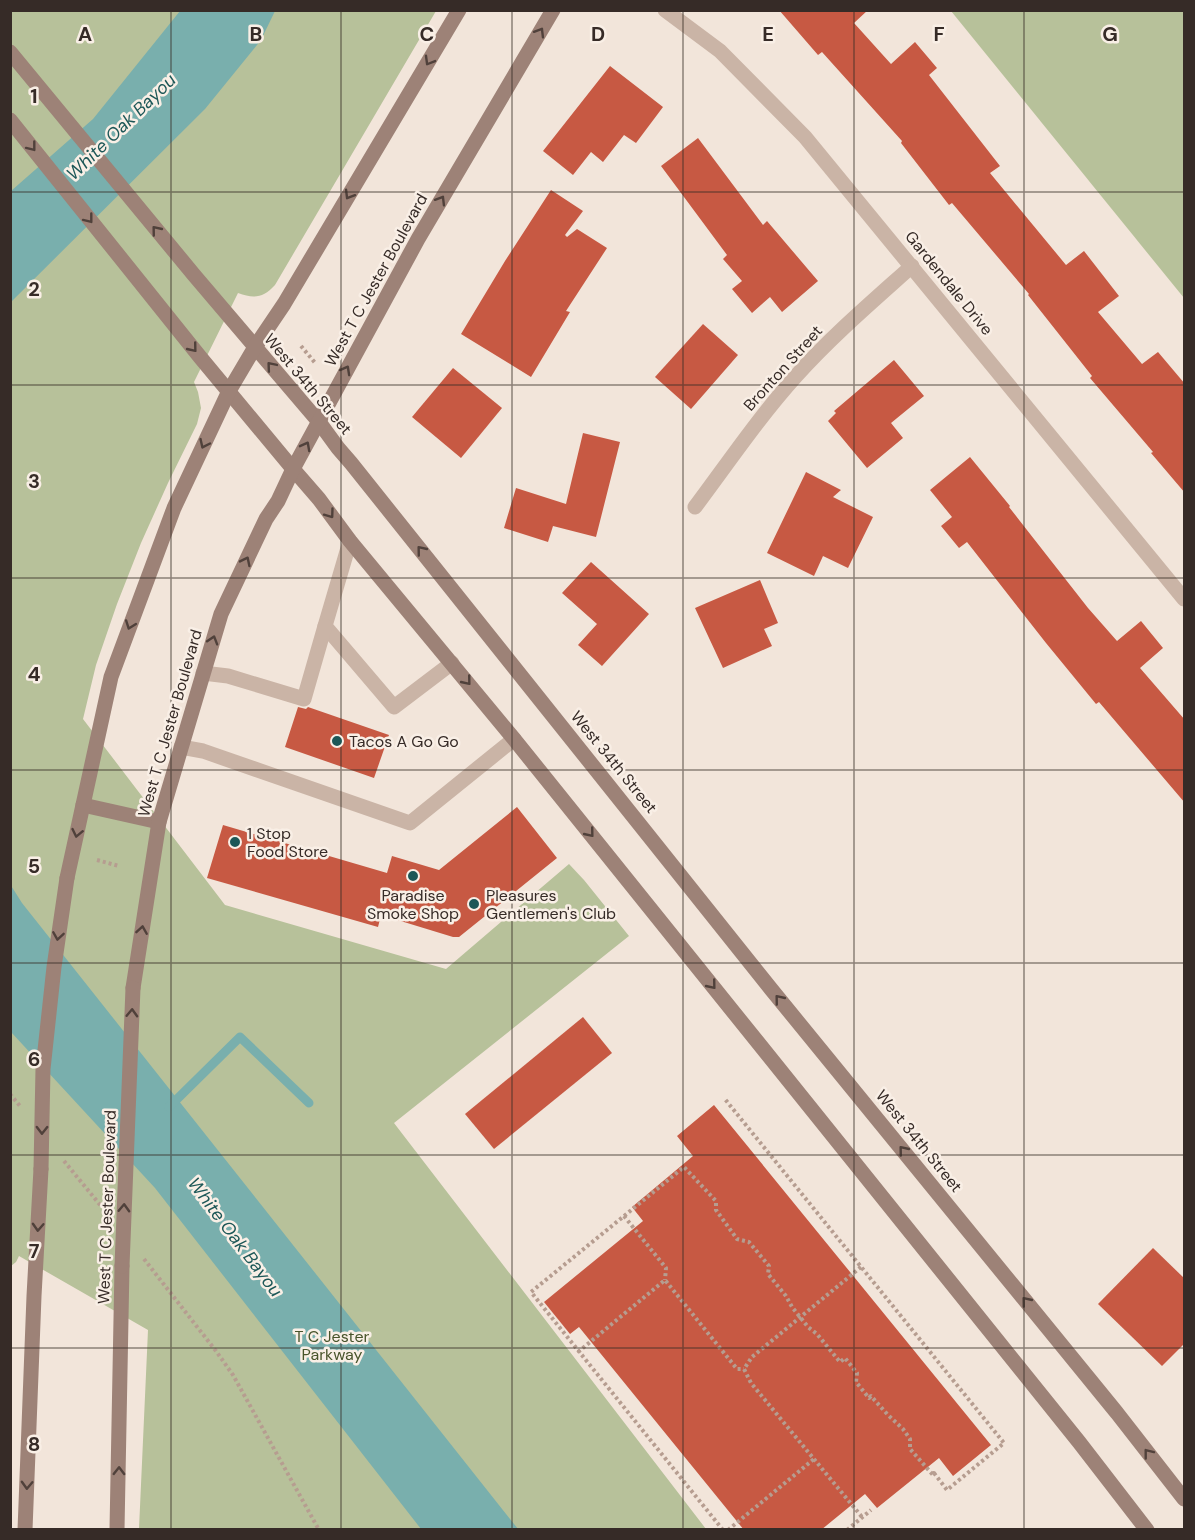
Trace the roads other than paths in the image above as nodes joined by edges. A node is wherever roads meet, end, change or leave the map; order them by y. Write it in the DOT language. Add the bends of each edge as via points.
graph roads {
  1 [pos="459,10"];
  2 [pos="553,10"];
  3 [pos="665,10"];
  4 [pos="10,52"];
  5 [pos="10,120"];
  6 [pos="912,266"];
  7 [pos="255,347"];
  8 [pos="229,391"];
  9 [pos="319,422"];
  10 [pos="293,470"];
  11 [pos="695,507"];
  12 [pos="350,541"];
  13 [pos="1185,599"];
  14 [pos="325,626"];
  15 [pos="452,663"];
  16 [pos="203,673"];
  17 [pos="514,739"];
  18 [pos="181,747"];
  19 [pos="83,805"];
  20 [pos="159,822"];
  21 [pos="1185,1498"];
  22 [pos="26,1530"];
  23 [pos="117,1530"];
  24 [pos="1147,1530"];
  1 -- 7 [label="main road, one-way"];
  9 -- 2 [label="main road, West T C Jester Boulevard, one-way" via="418,239"];
  3 -- 6 [label="street, Gardendale Drive" via="720,51 805,137"];
  7 -- 4 [label="main road, West 34th Street, one-way"];
  5 -- 8 [label="main road, one-way"];
  6 -- 11 [label="street, Bronton Street" via="795,376"];
  6 -- 13 [label="street, Gardendale Drive"];
  7 -- 8 [label="main road"];
  9 -- 7 [label="main road, West 34th Street, one-way"];
  8 -- 10 [label="main road"];
  8 -- 19 [label="main road, one-way" via="174,508 111,677"];
  10 -- 9 [label="main road, West T C Jester Boulevard, one-way"];
  21 -- 9 [label="main road, West 34th Street, one-way" via="771,989"];
  10 -- 12 [label="main road, one-way"];
  16 -- 10 [label="main road, West T C Jester Boulevard, one-way" via="221,614"];
  12 -- 14 [label="street"];
  12 -- 15 [label="main road"];
  14 -- 15 [label="street" via="394,707"];
  14 -- 16 [label="street" via="304,699 228,676"];
  15 -- 17 [label="main road, one-way"];
  16 -- 18 [label="main road, West T C Jester Boulevard"];
  17 -- 18 [label="street" via="410,823 203,751"];
  17 -- 24 [label="main road, one-way"];
  18 -- 20 [label="main road, West T C Jester Boulevard"];
  19 -- 20 [label="main road"];
  19 -- 22 [label="main road, one-way, bridge" via="67,878 43,1069"];
  23 -- 20 [label="main road, West T C Jester Boulevard, one-way, bridge" via="133,988"];
}
